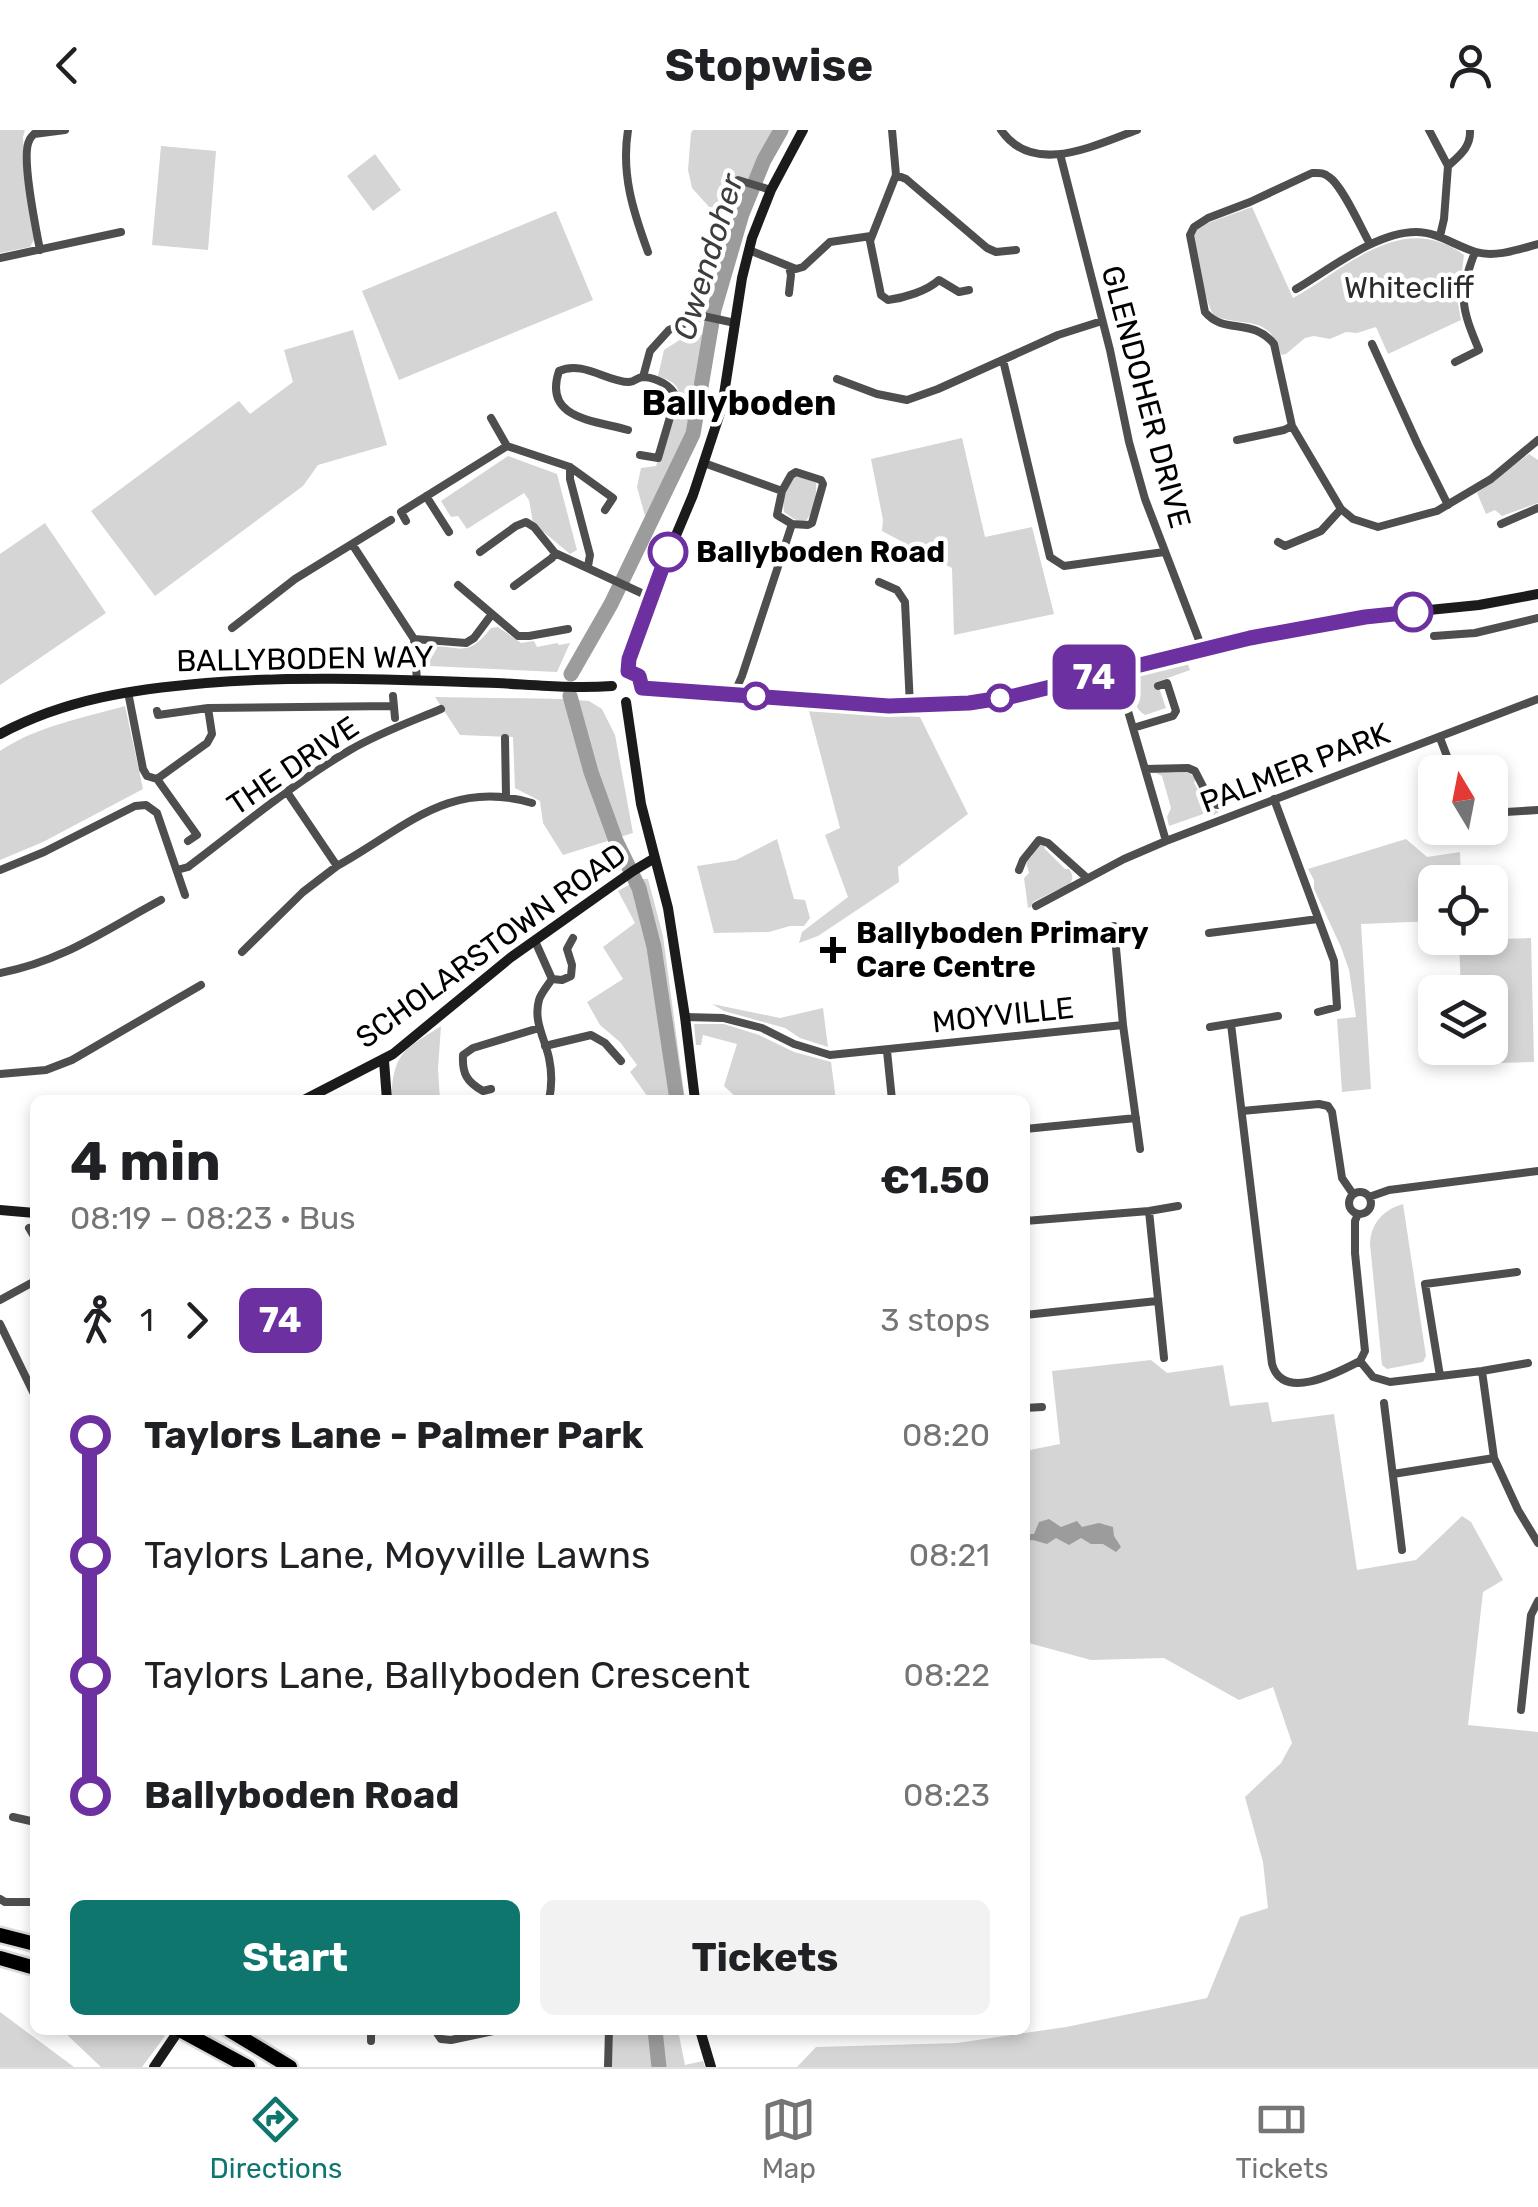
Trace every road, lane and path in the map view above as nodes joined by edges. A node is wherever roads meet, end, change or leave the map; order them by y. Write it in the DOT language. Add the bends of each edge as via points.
graph roads {
  1 [pos="65,130"];
  2 [pos="628,130"];
  3 [pos="802,130"];
  4 [pos="892,130"];
  5 [pos="1001,130"];
  6 [pos="1137,130"];
  7 [pos="1429,130"];
  8 [pos="1470,130"];
  9 [pos="1060,154"];
  10 [pos="1448,166"];
  11 [pos="896,174"];
  12 [pos="767,188"];
  13 [pos="732,194"];
  14 [pos="121,232"];
  15 [pos="871,236"];
  16 [pos="1440,236"];
  17 [pos="1370,244"];
  18 [pos="1538,244"];
  19 [pos="1018,249"];
  20 [pos="40,250"];
  21 [pos="749,250"];
  22 [pos="648,252"];
  23 [pos="1475,252"];
  24 [pos="0,258"];
  25 [pos="789,267"];
  26 [pos="1296,289"];
  27 [pos="969,290"];
  28 [pos="788,294"];
  29 [pos="1102,321"];
  30 [pos="736,323"];
  31 [pos="1372,344"];
  32 [pos="1003,360"];
  33 [pos="1455,362"];
  34 [pos="644,377"];
  35 [pos="836,379"];
  36 [pos="492,418"];
  37 [pos="1292,426"];
  38 [pos="628,430"];
  39 [pos="1237,440"];
  40 [pos="1536,445"];
  41 [pos="507,446"];
  42 [pos="640,455"];
  43 [pos="704,463"];
  44 [pos="570,466"];
  45 [pos="782,491"];
  46 [pos="426,496"];
  47 [pos="1448,506"];
  48 [pos="1538,508"];
  49 [pos="1341,509"];
  50 [pos="604,510"];
  51 [pos="391,520"];
  52 [pos="406,521"];
  53 [pos="792,524"];
  54 [pos="1502,524"];
  55 [pos="448,532"];
  56 [pos="1278,542"];
  57 [pos="352,544"];
  58 [pos="480,552"];
  59 [pos="1164,552"];
  60 [pos="555,553"];
  61 [pos="588,566"];
  62 [pos="879,582"];
  63 [pos="458,586"];
  64 [pos="514,586"];
  65 [pos="1538,594"];
  66 [pos="650,597"];
  67 [pos="492,614"];
  68 [pos="1538,618"];
  69 [pos="232,628"];
  70 [pos="568,629"];
  71 [pos="1434,636"];
  72 [pos="414,639"];
  73 [pos="1202,648"];
  74 [pos="1116,670"];
  75 [pos="628,671"];
  76 [pos="417,681"];
  77 [pos="612,686"];
  78 [pos="1158,686"];
  79 [pos="642,688"];
  80 [pos="128,692"];
  81 [pos="734,694"];
  82 [pos="1538,699"];
  83 [pos="626,702"];
  84 [pos="910,706"];
  85 [pos="208,708"];
  86 [pos="440,709"];
  87 [pos="157,711"];
  88 [pos="394,718"];
  89 [pos="1133,728"];
  90 [pos="0,734"];
  91 [pos="505,738"];
  92 [pos="1440,738"];
  93 [pos="1446,755"];
  94 [pos="1145,769"];
  95 [pos="158,779"];
  96 [pos="287,792"];
  97 [pos="506,796"];
  98 [pos="1274,799"];
  99 [pos="532,804"];
  100 [pos="1218,805"];
  101 [pos="1538,810"];
  102 [pos="1508,811"];
  103 [pos="1166,841"];
  104 [pos="188,842"];
  105 [pos="654,859"];
  106 [pos="337,866"];
  107 [pos="0,870"];
  108 [pos="177,870"];
  109 [pos="1019,870"];
  110 [pos="1088,878"];
  111 [pos="185,896"];
  112 [pos="161,900"];
  113 [pos="1036,906"];
  114 [pos="1318,918"];
  115 [pos="1114,926"];
  116 [pos="1208,932"];
  117 [pos="574,938"];
  118 [pos="535,941"];
  119 [pos="242,952"];
  120 [pos="0,973"];
  121 [pos="552,979"];
  122 [pos="201,985"];
  123 [pos="1318,1012"];
  124 [pos="1278,1016"];
  125 [pos="685,1017"];
  126 [pos="1231,1024"];
  127 [pos="1123,1025"];
  128 [pos="1210,1027"];
  129 [pos="539,1028"];
  130 [pos="545,1046"];
  131 [pos="887,1051"];
  132 [pos="384,1060"];
  133 [pos="621,1061"];
  134 [pos="0,1074"];
  135 [pos="491,1089"];
  136 [pos="314,1095"];
  137 [pos="387,1095"];
  138 [pos="550,1095"];
  139 [pos="693,1095"];
  140 [pos="891,1095"];
  141 [pos="1242,1111"];
  142 [pos="1136,1118"];
  143 [pos="1030,1128"];
  144 [pos="1140,1148"];
  145 [pos="1538,1171"];
  146 [pos="1353,1194"];
  147 [pos="1369,1197"];
  148 [pos="1178,1206"];
  149 [pos="0,1210"];
  150 [pos="1149,1211"];
  151 [pos="30,1213"];
  152 [pos="1358,1214"];
  153 [pos="1030,1221"];
  154 [pos="1517,1272"];
  155 [pos="30,1284"];
  156 [pos="0,1300"];
  157 [pos="1157,1301"];
  158 [pos="1030,1314"];
  159 [pos="0,1324"];
  160 [pos="1164,1358"];
  161 [pos="1360,1361"];
  162 [pos="1528,1363"];
  163 [pos="1482,1371"];
  164 [pos="1440,1376"];
  165 [pos="30,1384"];
  166 [pos="1384,1404"];
  167 [pos="1042,1407"];
  168 [pos="1030,1408"];
  169 [pos="1494,1458"];
  170 [pos="1393,1474"];
  171 [pos="1538,1544"];
  172 [pos="1402,1550"];
  173 [pos="1538,1601"];
  174 [pos="1533,1638"];
  175 [pos="1520,1710"];
  176 [pos="14,1816"];
  177 [pos="30,1821"];
  178 [pos="0,1899"];
  179 [pos="30,1902"];
  180 [pos="0,1936"];
  181 [pos="30,1943"];
  182 [pos="0,1958"];
  183 [pos="30,1967"];
  184 [pos="176,2035"];
  185 [pos="189,2035"];
  186 [pos="238,2035"];
  187 [pos="371,2035"];
  188 [pos="438,2035"];
  189 [pos="481,2035"];
  190 [pos="608,2035"];
  191 [pos="701,2035"];
  192 [pos="371,2041"];
  193 [pos="154,2067"];
  194 [pos="248,2067"];
  195 [pos="290,2067"];
  196 [pos="608,2067"];
  197 [pos="711,2067"];
  1 -- 20 [label="street" via="29,140"];
  2 -- 22 [label="street" via="626,177"];
  3 -- 12 [label="main road"];
  4 -- 11 [label="street"];
  5 -- 9 [label="street" via="1025,151"];
  6 -- 9 [label="street"];
  7 -- 10 [label="street"];
  8 -- 10 [label="street" via="1468,146"];
  9 -- 29 [label="street, GLENDOHER DRIVE"];
  10 -- 16 [label="street"];
  11 -- 15 [label="street"];
  11 -- 19 [label="street" via="987,248"];
  12 -- 13 [label="street" via="738,180"];
  12 -- 21 [label="main road"];
  14 -- 20 [label="street"];
  15 -- 25 [label="street" via="830,242 802,267"];
  15 -- 27 [label="street" via="881,295 888,300 939,280 959,292"];
  16 -- 17 [label="street" via="1407,233"];
  16 -- 23 [label="street"];
  17 -- 26 [label="street"];
  17 -- 37 [label="street" via="1339,188 1320,173 1191,231 1205,312 1218,322 1265,333 1274,344"];
  18 -- 23 [label="street"];
  20 -- 24 [label="street"];
  21 -- 25 [label="street"];
  21 -- 30 [label="main road"];
  23 -- 33 [label="street" via="1463,304 1479,350"];
  25 -- 28 [label="street"];
  29 -- 32 [label="street"];
  29 -- 59 [label="street, GLENDOHER DRIVE" via="1129,442"];
  30 -- 34 [label="street" via="703,316 669,330 650,351"];
  30 -- 43 [label="main road" via="722,407"];
  31 -- 47 [label="street"];
  32 -- 35 [label="street" via="906,400"];
  32 -- 59 [label="street" via="1050,557 1064,566"];
  34 -- 38 [label="street" via="628,382 568,367 556,382 554,392 567,412"];
  34 -- 42 [label="street" via="669,386 676,397 658,458"];
  36 -- 41 [label="street"];
  37 -- 39 [label="street"];
  37 -- 49 [label="street"];
  40 -- 47 [label="street"];
  41 -- 44 [label="street"];
  41 -- 46 [label="street"];
  43 -- 45 [label="street"];
  43 -- 66 [label="main road"];
  44 -- 50 [label="street" via="613,498"];
  44 -- 61 [label="street"];
  45 -- 53 [label="street" via="777,515"];
  45 -- 53 [label="street" via="796,472 821,480 812,523"];
  46 -- 52 [label="street" via="401,512"];
  46 -- 55 [label="street"];
  47 -- 49 [label="street" via="1378,527"];
  48 -- 54 [label="street"];
  49 -- 56 [label="street" via="1321,530 1285,546"];
  51 -- 57 [label="street"];
  53 -- 81 [label="street"];
  57 -- 69 [label="street"];
  57 -- 72 [label="street"];
  58 -- 60 [label="street" via="526,522"];
  59 -- 73 [label="street, GLENDOHER DRIVE"];
  60 -- 61 [label="street"];
  60 -- 64 [label="street"];
  61 -- 66 [label="street"];
  62 -- 84 [label="street" via="904,602"];
  63 -- 67 [label="street"];
  65 -- 73 [label="main road"];
  66 -- 75 [label="main road"];
  67 -- 70 [label="street" via="518,636"];
  67 -- 72 [label="street" via="466,643"];
  68 -- 71 [label="street" via="1475,634"];
  72 -- 76 [label="street"];
  73 -- 74 [label="main road"];
  74 -- 84 [label="main road" via="1014,696"];
  74 -- 89 [label="street, PALMER PARK"];
  75 -- 77 [label="main road"];
  75 -- 79 [label="main road" via="639,676"];
  76 -- 77 [label="main road, BALLYBODEN WAY"];
  76 -- 80 [label="main road, BALLYBODEN WAY" via="284,678"];
  77 -- 83 [label="main road"];
  78 -- 89 [label="street" via="1167,683 1176,711"];
  79 -- 81 [label="main road"];
  79 -- 83 [label="main road"];
  80 -- 90 [label="main road, BALLYBODEN WAY" via="54,710"];
  80 -- 95 [label="street" via="143,770"];
  81 -- 84 [label="main road"];
  82 -- 92 [label="street, PALMER PARK"];
  83 -- 105 [label="main road"];
  85 -- 87 [label="street"];
  85 -- 88 [label="street" via="393,701"];
  85 -- 95 [label="street" via="207,743"];
  86 -- 96 [label="street, THE DRIVE" via="351,749"];
  89 -- 94 [label="street, PALMER PARK"];
  91 -- 97 [label="street"];
  92 -- 93 [label="street"];
  92 -- 98 [label="street, PALMER PARK"];
  94 -- 100 [label="street, PALMER PARK" via="1195,771"];
  94 -- 103 [label="street, PALMER PARK"];
  95 -- 104 [label="street" via="197,835"];
  96 -- 106 [label="street"];
  96 -- 108 [label="street, THE DRIVE"];
  97 -- 99 [label="street"];
  97 -- 106 [label="street" via="444,803"];
  98 -- 103 [label="street, PALMER PARK"];
  98 -- 114 [label="street"];
  101 -- 102 [label="street"];
  103 -- 110 [label="street, PALMER PARK"];
  105 -- 118 [label="main road, SCHOLARSTOWN ROAD"];
  105 -- 125 [label="main road"];
  106 -- 119 [label="street"];
  107 -- 108 [label="street" via="135,806 157,812"];
  108 -- 111 [label="street"];
  109 -- 110 [label="street" via="1040,840"];
  110 -- 113 [label="street, PALMER PARK"];
  112 -- 120 [label="street" via="61,956"];
  114 -- 116 [label="street"];
  114 -- 123 [label="street" via="1334,961 1338,1008"];
  115 -- 127 [label="street"];
  117 -- 121 [label="street" via="567,949 571,976"];
  118 -- 121 [label="street"];
  118 -- 132 [label="main road, SCHOLARSTOWN ROAD"];
  121 -- 129 [label="street" via="539,1000"];
  122 -- 134 [label="street" via="72,1060"];
  124 -- 126 [label="street"];
  125 -- 131 [label="street, MOYVILLE" via="762,1028 830,1055"];
  125 -- 139 [label="main road"];
  126 -- 128 [label="street"];
  126 -- 141 [label="street"];
  127 -- 131 [label="street, MOYVILLE"];
  127 -- 142 [label="street"];
  129 -- 130 [label="street"];
  129 -- 135 [label="street" via="464,1055 465,1076 483,1091"];
  130 -- 133 [label="street" via="591,1035"];
  130 -- 138 [label="street"];
  131 -- 140 [label="street"];
  132 -- 136 [label="main road, SCHOLARSTOWN ROAD"];
  132 -- 137 [label="main road"];
  141 -- 146 [label="street" via="1328,1106 1342,1178"];
  141 -- 161 [label="street" via="1276,1376 1313,1381"];
  142 -- 143 [label="street"];
  142 -- 144 [label="street"];
  145 -- 147 [label="street"];
  146 -- 147 [label="street"];
  146 -- 152 [label="street" via="1350,1207"];
  147 -- 152 [label="street" via="1368,1210"];
  148 -- 150 [label="street"];
  149 -- 151 [label="main road"];
  150 -- 153 [label="street"];
  150 -- 157 [label="street"];
  152 -- 161 [label="street"];
  154 -- 164 [label="street" via="1425,1284"];
  155 -- 156 [label="street"];
  157 -- 158 [label="street"];
  157 -- 160 [label="street"];
  159 -- 165 [label="street"];
  161 -- 164 [label="street" via="1373,1377 1390,1382"];
  162 -- 163 [label="street"];
  163 -- 164 [label="street"];
  163 -- 169 [label="street"];
  166 -- 170 [label="street"];
  167 -- 168 [label="street"];
  169 -- 170 [label="street"];
  169 -- 171 [label="street"];
  170 -- 172 [label="street"];
  173 -- 174 [label="street"];
  174 -- 175 [label="street"];
  176 -- 177 [label="street"];
  178 -- 179 [label="street"];
  180 -- 181 [label="highway"];
  182 -- 183 [label="highway"];
  184 -- 193 [label="main road"];
  185 -- 194 [label="highway"];
  186 -- 195 [label="highway"];
  187 -- 192 [label="street"];
  188 -- 189 [label="street"];
  190 -- 196 [label="street"];
  191 -- 197 [label="main road"];
}
